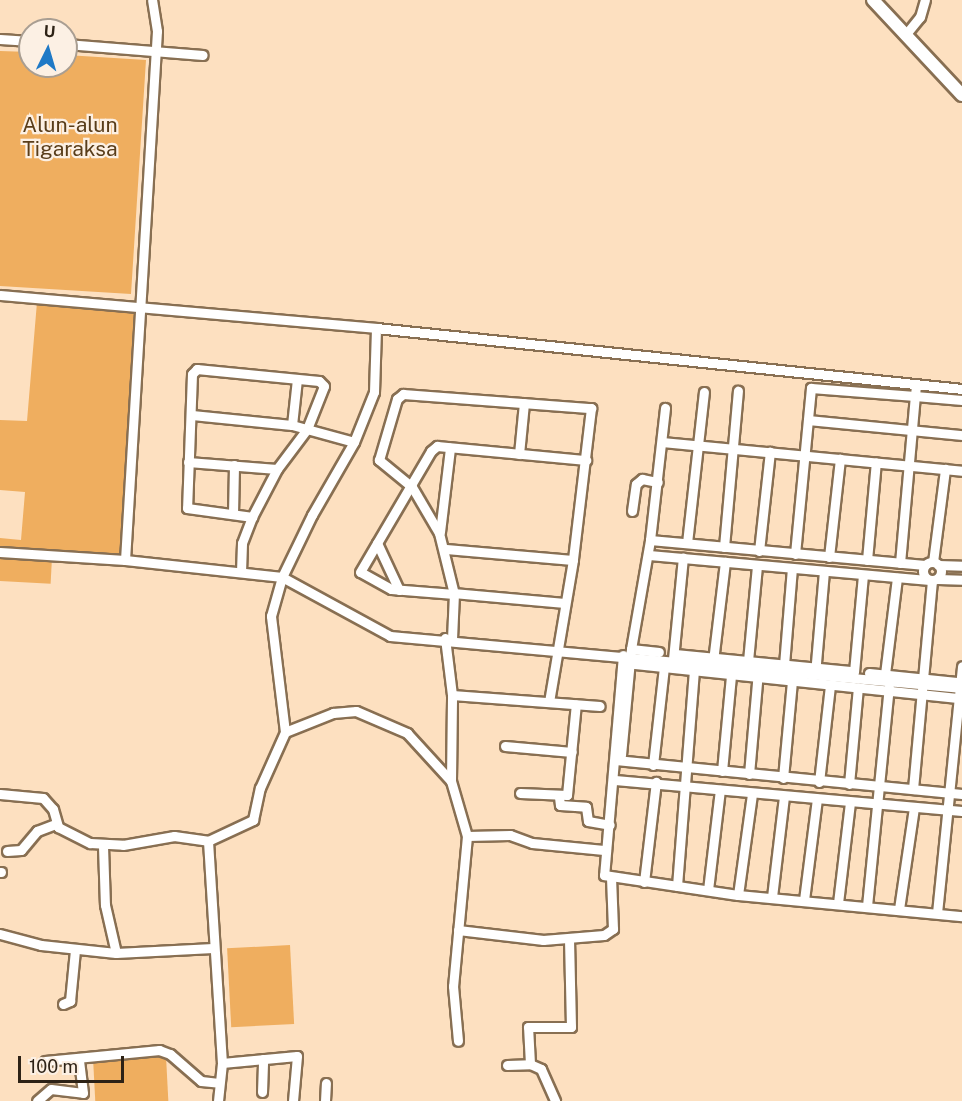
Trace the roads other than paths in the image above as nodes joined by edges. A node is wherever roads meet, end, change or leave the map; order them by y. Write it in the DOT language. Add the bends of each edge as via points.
graph roads {
  1 [pos="152,0"];
  2 [pos="873,0"];
  3 [pos="925,0"];
  4 [pos="906,34"];
  5 [pos="0,39"];
  6 [pos="18,40"];
  7 [pos="78,45"];
  8 [pos="155,50"];
  9 [pos="203,55"];
  10 [pos="962,94"];
  11 [pos="0,295"];
  12 [pos="139,306"];
  13 [pos="376,328"];
  14 [pos="297,379"];
  15 [pos="916,384"];
  16 [pos="962,389"];
  17 [pos="738,391"];
  18 [pos="704,392"];
  19 [pos="915,396"];
  20 [pos="962,400"];
  21 [pos="524,403"];
  22 [pos="665,408"];
  23 [pos="192,415"];
  24 [pos="808,420"];
  25 [pos="292,425"];
  26 [pos="307,429"];
  27 [pos="914,430"];
  28 [pos="962,435"];
  29 [pos="354,442"];
  30 [pos="662,442"];
  31 [pos="698,445"];
  32 [pos="450,448"];
  33 [pos="733,448"];
  34 [pos="770,452"];
  35 [pos="519,454"];
  36 [pos="805,455"];
  37 [pos="840,459"];
  38 [pos="586,460"];
  39 [pos="188,462"];
  40 [pos="876,462"];
  41 [pos="234,465"];
  42 [pos="910,465"];
  43 [pos="277,469"];
  44 [pos="945,469"];
  45 [pos="962,471"];
  46 [pos="658,482"];
  47 [pos="412,487"];
  48 [pos="632,511"];
  49 [pos="233,514"];
  50 [pos="252,517"];
  51 [pos="440,533"];
  52 [pos="650,540"];
  53 [pos="377,543"];
  54 [pos="687,543"];
  55 [pos="725,547"];
  56 [pos="446,549"];
  57 [pos="759,551"];
  58 [pos="0,552"];
  59 [pos="795,554"];
  60 [pos="648,555"];
  61 [pos="683,557"];
  62 [pos="830,557"];
  63 [pos="124,560"];
  64 [pos="573,560"];
  65 [pos="867,560"];
  66 [pos="723,561"];
  67 [pos="900,563"];
  68 [pos="932,564"];
  69 [pos="757,565"];
  70 [pos="962,566"];
  71 [pos="792,568"];
  72 [pos="241,572"];
  73 [pos="823,572"];
  74 [pos="836,573"];
  75 [pos="863,575"];
  76 [pos="282,577"];
  77 [pos="897,578"];
  78 [pos="933,580"];
  79 [pos="962,580"];
  80 [pos="399,590"];
  81 [pos="453,593"];
  82 [pos="565,603"];
  83 [pos="449,639"];
  84 [pos="558,649"];
  85 [pos="627,657"];
  86 [pos="748,661"];
  87 [pos="670,662"];
  88 [pos="713,664"];
  89 [pos="784,664"];
  90 [pos="962,666"];
  91 [pos="758,669"];
  92 [pos="694,671"];
  93 [pos="854,672"];
  94 [pos="731,675"];
  95 [pos="815,675"];
  96 [pos="888,680"];
  97 [pos="792,681"];
  98 [pos="830,685"];
  99 [pos="925,686"];
  100 [pos="858,687"];
  101 [pos="961,689"];
  102 [pos="452,695"];
  103 [pos="549,702"];
  104 [pos="576,704"];
  105 [pos="600,706"];
  106 [pos="285,732"];
  107 [pos="505,746"];
  108 [pos="572,752"];
  109 [pos="618,760"];
  110 [pos="653,765"];
  111 [pos="687,767"];
  112 [pos="722,771"];
  113 [pos="749,774"];
  114 [pos="783,778"];
  115 [pos="615,780"];
  116 [pos="451,781"];
  117 [pos="656,782"];
  118 [pos="819,782"];
  119 [pos="685,784"];
  120 [pos="849,784"];
  121 [pos="880,787"];
  122 [pos="720,789"];
  123 [pos="911,789"];
  124 [pos="925,790"];
  125 [pos="520,793"];
  126 [pos="951,793"];
  127 [pos="0,794"];
  128 [pos="753,794"];
  129 [pos="962,794"];
  130 [pos="559,797"];
  131 [pos="784,797"];
  132 [pos="818,799"];
  133 [pos="850,802"];
  134 [pos="878,804"];
  135 [pos="915,808"];
  136 [pos="950,810"];
  137 [pos="962,811"];
  138 [pos="55,824"];
  139 [pos="610,825"];
  140 [pos="466,836"];
  141 [pos="208,842"];
  142 [pos="104,846"];
  143 [pos="8,850"];
  144 [pos="604,850"];
  145 [pos="611,878"];
  146 [pos="644,882"];
  147 [pos="677,886"];
  148 [pos="708,890"];
  149 [pos="738,895"];
  150 [pos="772,897"];
  151 [pos="804,900"];
  152 [pos="838,903"];
  153 [pos="867,906"];
  154 [pos="899,909"];
  155 [pos="938,913"];
  156 [pos="962,916"];
  157 [pos="458,930"];
  158 [pos="0,934"];
  159 [pos="569,940"];
  160 [pos="213,948"];
  161 [pos="75,950"];
  162 [pos="116,952"];
  163 [pos="63,1004"];
  164 [pos="458,1041"];
  165 [pos="297,1056"];
  166 [pos="308,1056"];
  167 [pos="79,1058"];
  168 [pos="263,1059"];
  169 [pos="45,1061"];
  170 [pos="222,1063"];
  171 [pos="530,1064"];
  172 [pos="507,1065"];
  173 [pos="219,1083"];
  174 [pos="326,1083"];
  175 [pos="262,1092"];
  176 [pos="37,1101"];
  177 [pos="218,1101"];
  178 [pos="293,1101"];
  179 [pos="325,1101"];
  180 [pos="555,1101"];
  1 -- 8 [label="street"];
  2 -- 4 [label="main road"];
  3 -- 4 [label="street" via="920,16"];
  4 -- 10 [label="main road"];
  5 -- 6 [label="street"];
  7 -- 8 [label="street"];
  8 -- 9 [label="street"];
  8 -- 12 [label="street"];
  11 -- 12 [label="street"];
  12 -- 13 [label="street"];
  12 -- 63 [label="street"];
  13 -- 15 [label="street"];
  13 -- 29 [label="street" via="374,392"];
  14 -- 23 [label="street" via="197,369 192,374"];
  14 -- 25 [label="street"];
  14 -- 26 [label="street" via="324,386"];
  15 -- 16 [label="street"];
  15 -- 19 [label="street"];
  17 -- 33 [label="street"];
  18 -- 31 [label="street"];
  19 -- 20 [label="street"];
  19 -- 24 [label="street" via="815,386 811,388"];
  19 -- 27 [label="street"];
  21 -- 35 [label="street"];
  21 -- 38 [label="street" via="591,408"];
  21 -- 47 [label="street" via="399,395 379,460"];
  22 -- 30 [label="street"];
  23 -- 25 [label="street"];
  23 -- 39 [label="street"];
  24 -- 27 [label="street"];
  24 -- 36 [label="street"];
  25 -- 26 [label="street"];
  26 -- 29 [label="street"];
  26 -- 43 [label="street"];
  27 -- 28 [label="street"];
  27 -- 42 [label="street"];
  29 -- 76 [label="street"];
  30 -- 31 [label="street"];
  30 -- 46 [label="street"];
  31 -- 33 [label="street"];
  31 -- 54 [label="street"];
  32 -- 35 [label="street"];
  32 -- 47 [label="street" via="437,446 431,451"];
  32 -- 51 [label="street"];
  33 -- 34 [label="street"];
  33 -- 55 [label="street"];
  34 -- 36 [label="street"];
  34 -- 57 [label="street"];
  35 -- 38 [label="street"];
  36 -- 37 [label="street"];
  36 -- 59 [label="street"];
  37 -- 40 [label="street"];
  37 -- 62 [label="street"];
  38 -- 64 [label="street"];
  39 -- 41 [label="street"];
  39 -- 49 [label="street" via="187,508"];
  40 -- 42 [label="street"];
  40 -- 65 [label="street"];
  41 -- 43 [label="street"];
  41 -- 49 [label="street"];
  42 -- 44 [label="street"];
  42 -- 67 [label="street"];
  43 -- 50 [label="street"];
  44 -- 45 [label="street"];
  44 -- 68 [label="street"];
  46 -- 48 [label="street" via="637,482"];
  46 -- 52 [label="street"];
  47 -- 51 [label="street"];
  47 -- 53 [label="street"];
  49 -- 50 [label="street"];
  50 -- 72 [label="street" via="242,543"];
  51 -- 56 [label="street"];
  52 -- 54 [label="street"];
  52 -- 60 [label="street"];
  53 -- 80 [label="street"];
  53 -- 80 [label="street" via="360,572"];
  54 -- 55 [label="street"];
  55 -- 57 [label="street"];
  55 -- 66 [label="street"];
  55 -- 66 [label="street"];
  56 -- 64 [label="street"];
  56 -- 81 [label="street"];
  57 -- 59 [label="street"];
  58 -- 63 [label="street"];
  59 -- 62 [label="street"];
  60 -- 61 [label="street"];
  60 -- 85 [label="street"];
  61 -- 66 [label="street"];
  61 -- 87 [label="street"];
  62 -- 65 [label="street"];
  62 -- 73 [label="street"];
  62 -- 74 [label="street"];
  63 -- 72 [label="street"];
  64 -- 82 [label="street"];
  65 -- 67 [label="street"];
  66 -- 69 [label="street"];
  66 -- 88 [label="street"];
  67 -- 68 [label="street"];
  68 -- 70 [label="street"];
  68 -- 78 [label="street" via="941,572"];
  68 -- 78 [label="street" via="923,573"];
  69 -- 71 [label="street"];
  69 -- 86 [label="street"];
  71 -- 73 [label="street"];
  71 -- 89 [label="street"];
  72 -- 76 [label="street"];
  73 -- 74 [label="street"];
  73 -- 95 [label="street"];
  74 -- 75 [label="street"];
  75 -- 77 [label="street"];
  75 -- 93 [label="street"];
  76 -- 83 [label="street" via="383,634"];
  76 -- 106 [label="street" via="271,616"];
  77 -- 78 [label="street"];
  77 -- 96 [label="street"];
  78 -- 79 [label="street"];
  78 -- 99 [label="street"];
  80 -- 81 [label="street"];
  81 -- 82 [label="street"];
  81 -- 83 [label="street"];
  82 -- 84 [label="street"];
  83 -- 84 [label="street"];
  83 -- 102 [label="street"];
  84 -- 85 [label="street"];
  84 -- 103 [label="street"];
  85 -- 87 [label="street"];
  85 -- 109 [label="street"];
  86 -- 88 [label="street"];
  86 -- 91 [label="street"];
  87 -- 88 [label="street"];
  87 -- 92 [label="street"];
  87 -- 110 [label="street"];
  88 -- 91 [label="street"];
  88 -- 92 [label="street"];
  88 -- 94 [label="street"];
  89 -- 91 [label="street"];
  89 -- 95 [label="street"];
  90 -- 101 [label="street"];
  91 -- 94 [label="street"];
  91 -- 95 [label="street"];
  91 -- 97 [label="street"];
  91 -- 113 [label="street"];
  92 -- 111 [label="street"];
  93 -- 95 [label="street"];
  93 -- 96 [label="street"];
  94 -- 112 [label="street"];
  95 -- 96 [label="street"];
  95 -- 97 [label="street"];
  95 -- 98 [label="street"];
  96 -- 99 [label="street"];
  96 -- 100 [label="street"];
  96 -- 121 [label="street"];
  97 -- 114 [label="street"];
  98 -- 100 [label="street"];
  98 -- 118 [label="street"];
  99 -- 101 [label="street"];
  99 -- 123 [label="street"];
  100 -- 120 [label="street"];
  101 -- 126 [label="street"];
  102 -- 103 [label="street"];
  102 -- 116 [label="street"];
  103 -- 104 [label="street"];
  104 -- 105 [label="street"];
  104 -- 108 [label="street"];
  106 -- 116 [label="street" via="333,713 356,711 406,734"];
  106 -- 141 [label="street" via="263,780 253,820"];
  107 -- 108 [label="street"];
  108 -- 130 [label="street" via="568,793"];
  109 -- 110 [label="street"];
  109 -- 115 [label="street"];
  110 -- 111 [label="street"];
  111 -- 112 [label="street"];
  111 -- 119 [label="street"];
  112 -- 113 [label="street"];
  112 -- 122 [label="street"];
  112 -- 122 [label="street"];
  113 -- 114 [label="street"];
  114 -- 118 [label="street"];
  115 -- 117 [label="street"];
  115 -- 139 [label="street"];
  116 -- 140 [label="street"];
  117 -- 119 [label="street"];
  117 -- 146 [label="street"];
  118 -- 120 [label="street"];
  118 -- 132 [label="street"];
  118 -- 132 [label="street"];
  119 -- 122 [label="street"];
  119 -- 147 [label="street"];
  120 -- 121 [label="street"];
  121 -- 123 [label="street"];
  121 -- 134 [label="street"];
  122 -- 128 [label="street"];
  122 -- 148 [label="street"];
  123 -- 124 [label="street"];
  123 -- 135 [label="street"];
  124 -- 126 [label="street"];
  124 -- 135 [label="street"];
  125 -- 130 [label="street"];
  126 -- 129 [label="street"];
  126 -- 136 [label="street"];
  127 -- 138 [label="street" via="43,798 53,810"];
  128 -- 131 [label="street"];
  128 -- 149 [label="street"];
  130 -- 139 [label="street" via="560,805 586,807 590,823"];
  131 -- 132 [label="street"];
  131 -- 150 [label="street"];
  132 -- 133 [label="street"];
  132 -- 151 [label="street"];
  133 -- 134 [label="street"];
  133 -- 152 [label="street"];
  134 -- 135 [label="street"];
  134 -- 153 [label="street"];
  135 -- 136 [label="street"];
  135 -- 154 [label="street"];
  136 -- 137 [label="street"];
  136 -- 155 [label="street"];
  138 -- 142 [label="street" via="78,838"];
  138 -- 143 [label="street" via="37,831 21,850"];
  139 -- 144 [label="street"];
  140 -- 144 [label="street" via="510,834 532,843"];
  140 -- 157 [label="street"];
  141 -- 142 [label="street" via="174,836"];
  141 -- 160 [label="street"];
  142 -- 162 [label="street" via="105,905"];
  144 -- 145 [label="street" via="604,874"];
  145 -- 146 [label="street"];
  145 -- 159 [label="street" via="611,932"];
  146 -- 147 [label="street"];
  147 -- 148 [label="street"];
  148 -- 149 [label="street"];
  149 -- 150 [label="street"];
  150 -- 151 [label="street"];
  151 -- 152 [label="street"];
  152 -- 153 [label="street"];
  153 -- 154 [label="street"];
  154 -- 155 [label="street"];
  155 -- 156 [label="street"];
  157 -- 159 [label="street"];
  157 -- 164 [label="street" via="453,986"];
  158 -- 161 [label="street"];
  159 -- 171 [label="street" via="571,1027 528,1027"];
  160 -- 162 [label="street"];
  160 -- 170 [label="street"];
  161 -- 162 [label="street"];
  161 -- 163 [label="street" via="70,1001"];
  165 -- 166 [label="street"];
  165 -- 168 [label="street"];
  165 -- 178 [label="street"];
  167 -- 169 [label="street"];
  167 -- 173 [label="street" via="159,1050 170,1054 201,1081"];
  167 -- 176 [label="street" via="83,1093 51,1089"];
  168 -- 170 [label="street"];
  168 -- 175 [label="street"];
  170 -- 173 [label="street"];
  171 -- 172 [label="street"];
  171 -- 180 [label="street" via="545,1073"];
  173 -- 177 [label="street"];
  174 -- 179 [label="street"];
}
